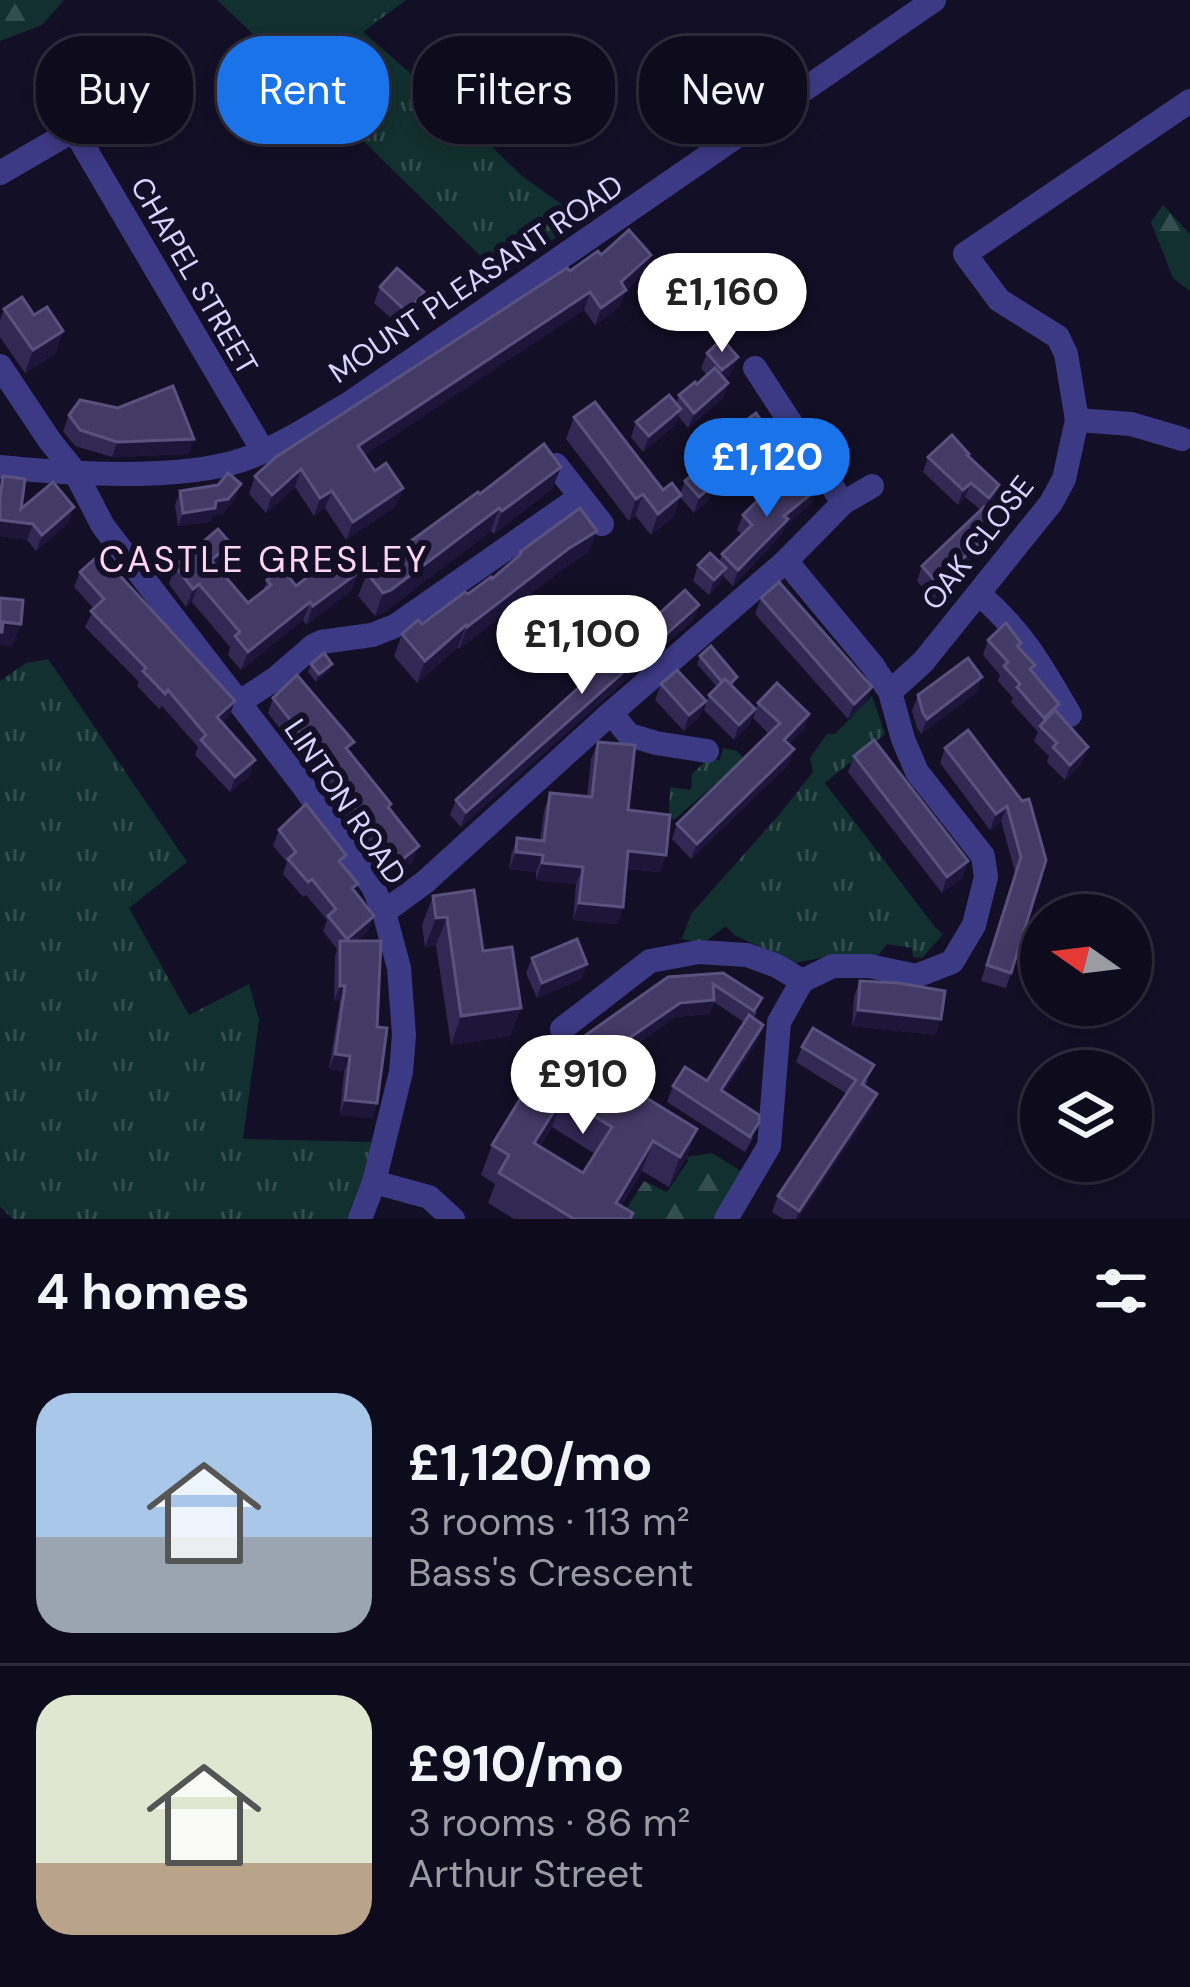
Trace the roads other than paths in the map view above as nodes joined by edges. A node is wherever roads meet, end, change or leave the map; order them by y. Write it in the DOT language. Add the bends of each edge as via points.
graph roads {
  1 [pos="934,0"];
  2 [pos="1190,100"];
  3 [pos="0,173"];
  4 [pos="0,366"];
  5 [pos="755,368"];
  6 [pos="1077,420"];
  7 [pos="1182,439"];
  8 [pos="263,451"];
  9 [pos="556,465"];
  10 [pos="0,467"];
  11 [pos="76,472"];
  12 [pos="872,486"];
  13 [pos="580,497"];
  14 [pos="843,503"];
  15 [pos="602,524"];
  16 [pos="786,561"];
  17 [pos="979,594"];
  18 [pos="890,692"];
  19 [pos="240,702"];
  20 [pos="611,713"];
  21 [pos="1070,715"];
  22 [pos="707,751"];
  23 [pos="384,912"];
  24 [pos="802,981"];
  25 [pos="562,1029"];
  26 [pos="374,1181"];
  27 [pos="361,1218"];
  28 [pos="453,1219"];
  29 [pos="726,1219"];
  1 -- 8 [label="street, MOUNT PLEASANT ROAD" via="350,403"];
  2 -- 6 [label="street, OAK CLOSE" via="1140,149 965,254 999,300 1058,337"];
  3 -- 8 [label="street, CHAPEL STREET" via="74,130"];
  4 -- 11 [label="street, LINTON ROAD"];
  5 -- 14 [label="street"];
  6 -- 7 [label="street"];
  6 -- 17 [label="street, OAK CLOSE" via="1051,503"];
  8 -- 11 [label="street, MOUNT PLEASANT ROAD" via="197,469"];
  9 -- 13 [label="street"];
  10 -- 11 [label="street, MOUNT PLEASANT ROAD"];
  11 -- 19 [label="street, LINTON ROAD" via="103,526"];
  12 -- 14 [label="street"];
  13 -- 15 [label="street"];
  13 -- 19 [label="street" via="395,626 321,642"];
  14 -- 16 [label="street"];
  16 -- 18 [label="street"];
  16 -- 20 [label="street"];
  17 -- 18 [label="street, OAK CLOSE"];
  17 -- 21 [label="street" via="1032,648"];
  18 -- 24 [label="street" via="917,772 983,856 974,925 952,962 916,976 833,966"];
  19 -- 23 [label="street, LINTON ROAD"];
  20 -- 22 [label="street" via="628,735"];
  20 -- 23 [label="street"];
  23 -- 26 [label="street, LINTON ROAD" via="404,1035"];
  24 -- 25 [label="street" via="747,955 650,961"];
  24 -- 29 [label="street" via="778,1022 770,1146"];
  26 -- 27 [label="street, LINTON ROAD"];
  26 -- 28 [label="street" via="429,1197"];
}
